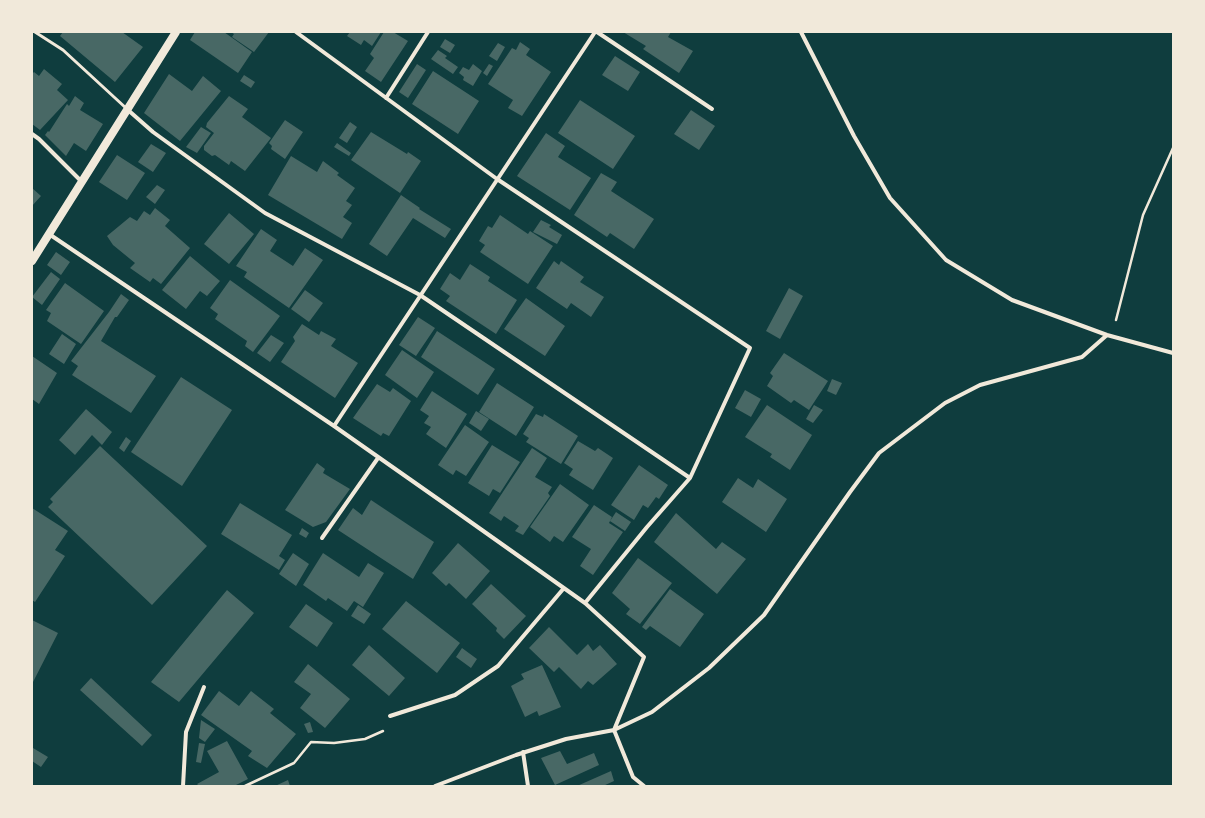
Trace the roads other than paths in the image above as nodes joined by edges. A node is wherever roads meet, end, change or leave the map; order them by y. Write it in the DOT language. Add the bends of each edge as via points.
graph roads {
  1 [pos="35,32"];
  2 [pos="176,32"];
  3 [pos="296,32"];
  4 [pos="428,32"];
  5 [pos="596,32"];
  6 [pos="801,32"];
  7 [pos="386,98"];
  8 [pos="127,109"];
  9 [pos="712,109"];
  10 [pos="32,134"];
  11 [pos="497,179"];
  12 [pos="82,182"];
  13 [pos="49,234"];
  14 [pos="32,261"];
  15 [pos="420,295"];
  16 [pos="1109,335"];
  17 [pos="1173,353"];
  18 [pos="334,426"];
  19 [pos="378,458"];
  20 [pos="690,478"];
  21 [pos="322,538"];
  22 [pos="564,588"];
  23 [pos="585,603"];
  24 [pos="204,687"];
  25 [pos="390,716"];
  26 [pos="614,730"];
  27 [pos="524,752"];
  28 [pos="183,786"];
  29 [pos="435,786"];
  30 [pos="528,786"];
  31 [pos="644,786"];
  1 -- 8 [label="lane" via="63,50"];
  2 -- 8 [label="main road"];
  3 -- 7 [label="street"];
  4 -- 7 [label="street"];
  5 -- 9 [label="street"];
  5 -- 11 [label="street"];
  6 -- 16 [label="street" via="854,136 890,198 946,260 1012,300"];
  7 -- 11 [label="street"];
  8 -- 12 [label="main road"];
  8 -- 15 [label="street" via="153,132 265,213"];
  10 -- 12 [label="street"];
  11 -- 15 [label="street"];
  11 -- 20 [label="street" via="750,348"];
  12 -- 13 [label="main road"];
  13 -- 14 [label="main road"];
  13 -- 18 [label="street"];
  15 -- 18 [label="street"];
  15 -- 20 [label="street"];
  16 -- 17 [label="street"];
  16 -- 26 [label="street" via="1082,357 980,385 945,403 879,453 764,615 709,668 652,712"];
  18 -- 19 [label="street"];
  19 -- 21 [label="street"];
  19 -- 22 [label="street"];
  20 -- 23 [label="street"];
  22 -- 23 [label="street"];
  22 -- 25 [label="street" via="498,666 455,695"];
  23 -- 26 [label="street" via="644,657"];
  24 -- 28 [label="street" via="186,732"];
  26 -- 27 [label="street" via="566,739"];
  26 -- 31 [label="street" via="633,777"];
  27 -- 29 [label="street"];
  27 -- 30 [label="street"];
}
